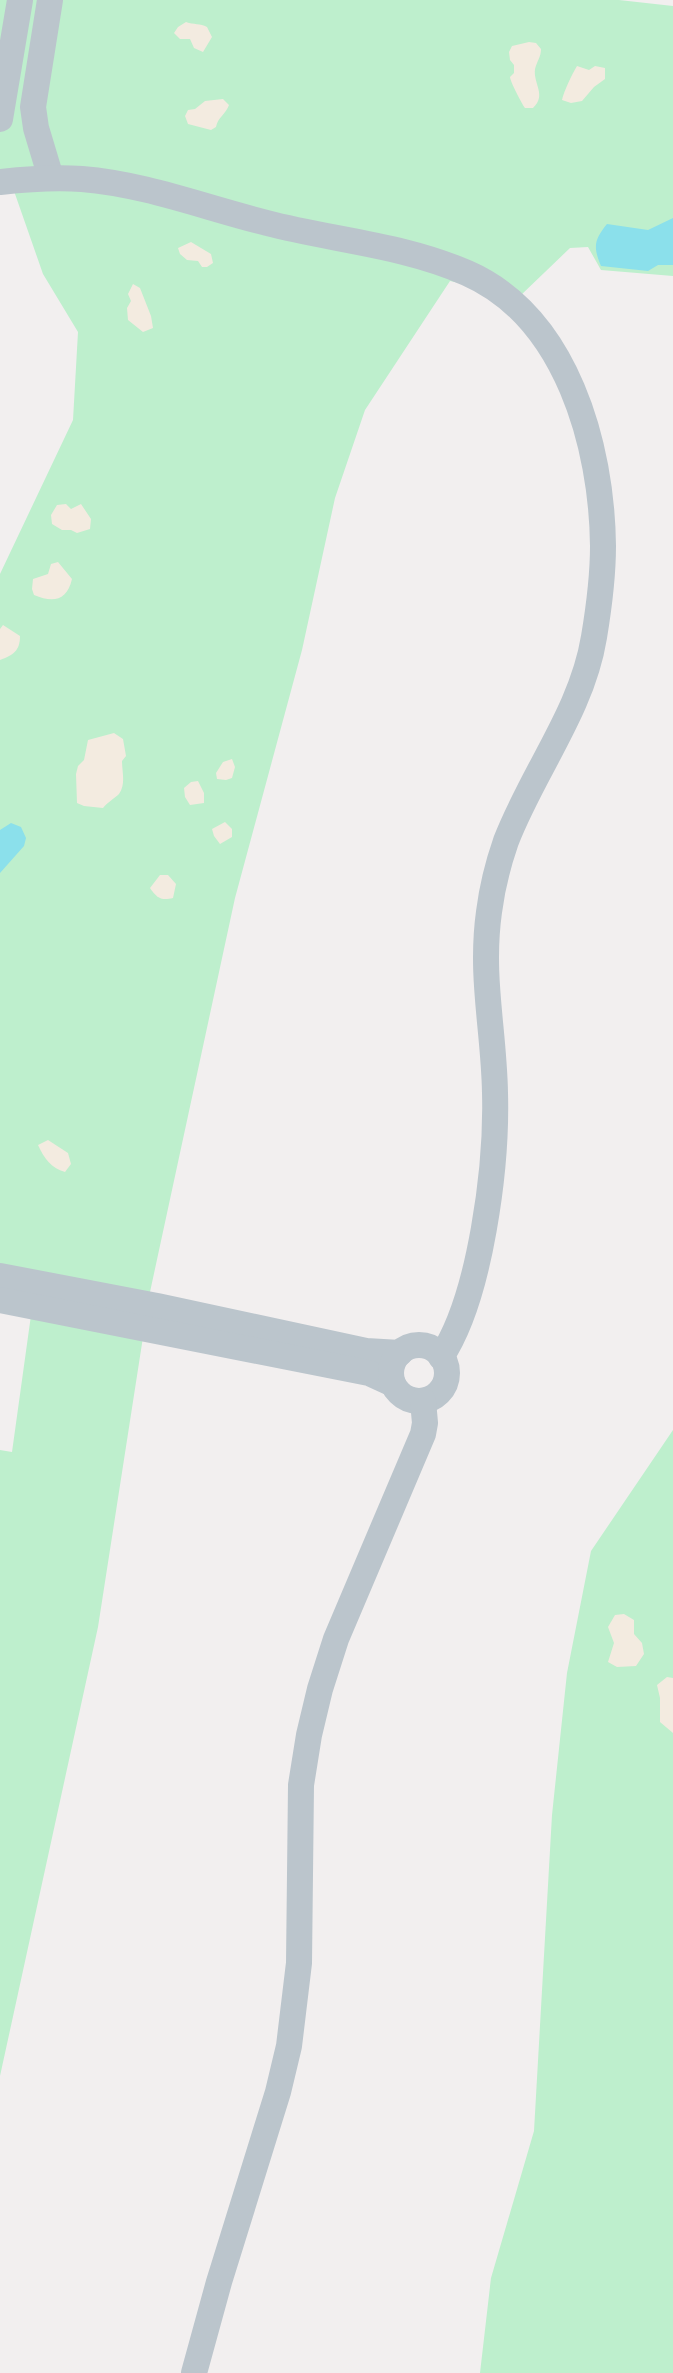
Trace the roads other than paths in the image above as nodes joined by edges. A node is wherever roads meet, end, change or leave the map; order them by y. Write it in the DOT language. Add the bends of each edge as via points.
graph roads {
  1 [pos="20,0"];
  2 [pos="50,0"];
  3 [pos="0,120"];
  4 [pos="51,178"];
  5 [pos="0,182"];
  6 [pos="0,1276"];
  7 [pos="0,1300"];
  8 [pos="154,1318"];
  9 [pos="400,1353"];
  10 [pos="441,1357"];
  11 [pos="393,1384"];
  12 [pos="423,1400"];
  13 [pos="194,2373"];
  1 -- 3 [label="street"];
  2 -- 4 [label="street" via="33,108 38,138"];
  4 -- 5 [label="street"];
  4 -- 10 [label="street" via="85,179 129,187 271,224 422,258 468,273 502,295 532,324 556,358 582,415 596,472 602,521 602,569 593,644 577,696 517,816 503,851 492,893 485,967 495,1093 492,1162 470,1288 457,1330"];
  6 -- 8 [label="street"];
  7 -- 8 [label="street"];
  8 -- 9 [label="street" via="366,1351"];
  8 -- 11 [label="street" via="369,1373"];
  9 -- 10 [label="street" via="406,1348 422,1346"];
  9 -- 11 [label="street" via="391,1370"];
  10 -- 12 [label="street" via="446,1372 442,1387 438,1394"];
  11 -- 12 [label="street" via="402,1396"];
  12 -- 13 [label="street" via="423,1434 336,1639 311,1726 299,1806 300,1946 289,2046"];
}
